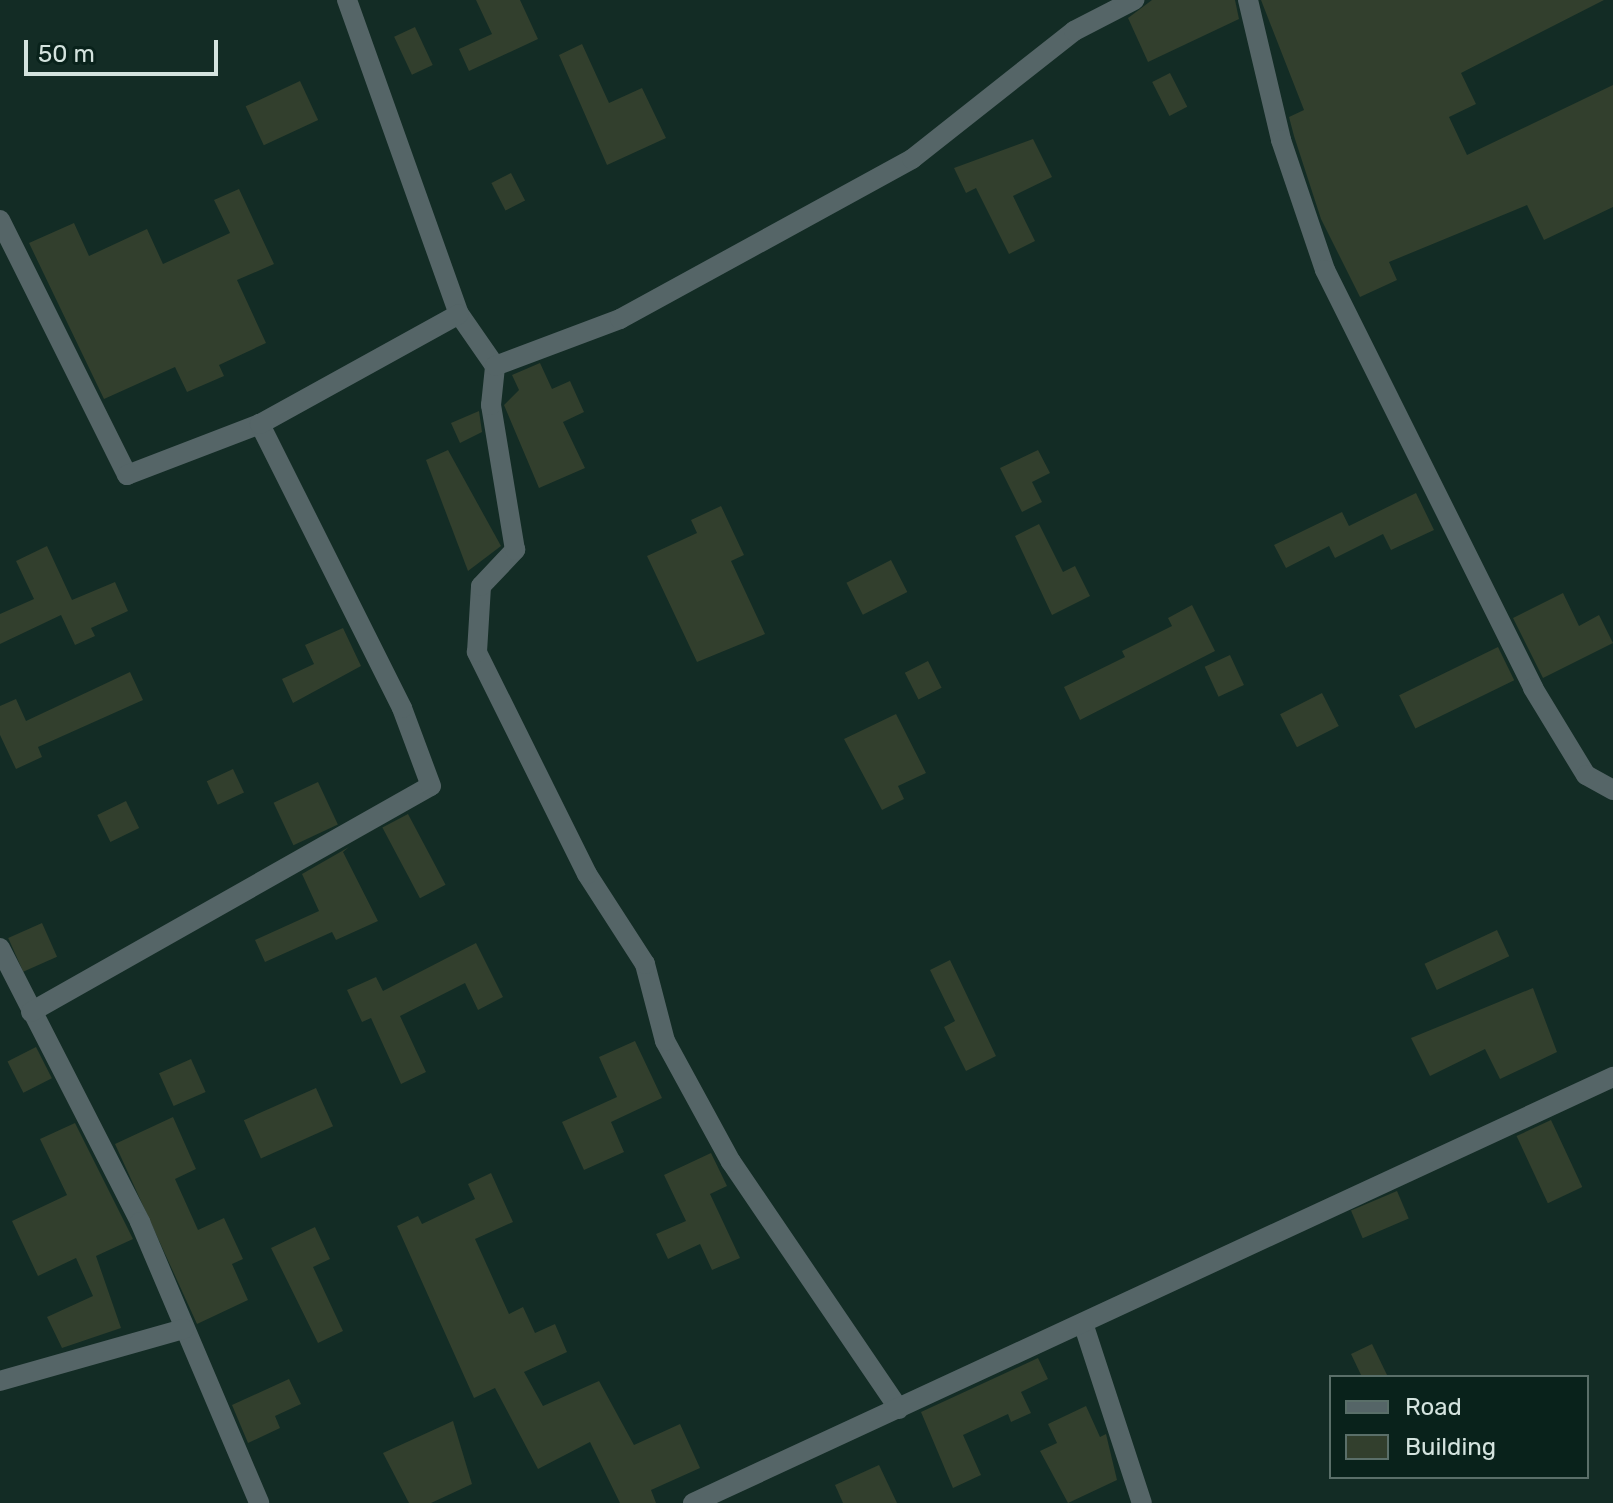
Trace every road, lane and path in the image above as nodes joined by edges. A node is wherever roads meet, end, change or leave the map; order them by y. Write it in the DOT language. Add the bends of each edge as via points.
graph roads {
  1 [pos="347,0"];
  2 [pos="1134,0"];
  3 [pos="1248,0"];
  4 [pos="0,220"];
  5 [pos="459,314"];
  6 [pos="495,366"];
  7 [pos="260,424"];
  8 [pos="1613,790"];
  9 [pos="0,948"];
  10 [pos="31,1012"];
  11 [pos="1613,1077"];
  12 [pos="1083,1323"];
  13 [pos="184,1329"];
  14 [pos="0,1381"];
  15 [pos="899,1409"];
  16 [pos="259,1503"];
  17 [pos="693,1503"];
  18 [pos="1142,1503"];
  1 -- 5 [label="street"];
  2 -- 6 [label="street" via="1074,31 912,159 620,319"];
  3 -- 8 [label="street" via="1281,140 1325,270 1533,688 1586,775"];
  4 -- 7 [label="street" via="127,475"];
  5 -- 6 [label="street"];
  5 -- 7 [label="street"];
  6 -- 15 [label="street" via="491,405 515,550 481,586 477,652 587,874 645,964 665,1041 731,1162"];
  7 -- 10 [label="street" via="402,708 431,786"];
  9 -- 10 [label="street"];
  10 -- 13 [label="street" via="140,1222"];
  11 -- 12 [label="street"];
  12 -- 15 [label="street"];
  12 -- 18 [label="street"];
  13 -- 14 [label="street"];
  13 -- 16 [label="street"];
  15 -- 17 [label="street"];
}
